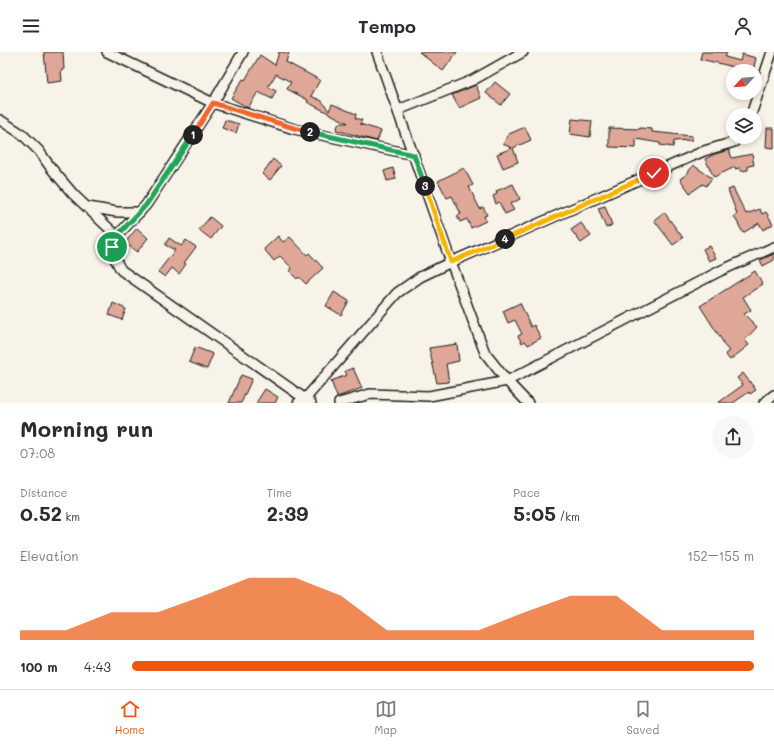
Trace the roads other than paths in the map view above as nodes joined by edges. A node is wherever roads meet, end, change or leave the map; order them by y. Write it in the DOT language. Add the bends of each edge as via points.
graph roads {
  1 [pos="107,52"];
  2 [pos="243,52"];
  3 [pos="377,52"];
  4 [pos="523,52"];
  5 [pos="772,52"];
  6 [pos="213,103"];
  7 [pos="753,108"];
  8 [pos="398,110"];
  9 [pos="0,120"];
  10 [pos="727,144"];
  11 [pos="414,155"];
  12 [pos="88,207"];
  13 [pos="140,212"];
  14 [pos="117,236"];
  15 [pos="774,247"];
  16 [pos="451,262"];
  17 [pos="507,381"];
  18 [pos="774,395"];
  19 [pos="304,402"];
  20 [pos="339,403"];
  21 [pos="528,403"];
  22 [pos="764,403"];
  1 -- 6 [label="street"];
  2 -- 6 [label="street"];
  3 -- 8 [label="street"];
  4 -- 8 [label="street" via="473,80"];
  5 -- 7 [label="street"];
  6 -- 11 [label="street" via="294,128"];
  6 -- 13 [label="street"];
  8 -- 11 [label="street"];
  9 -- 12 [label="street" via="22,134 73,194"];
  10 -- 16 [label="street" via="704,151"];
  11 -- 16 [label="street"];
  12 -- 13 [label="street" via="117,212"];
  12 -- 14 [label="street"];
  13 -- 14 [label="street"];
  14 -- 19 [label="street" via="112,247 121,270"];
  15 -- 17 [label="street" via="720,271"];
  16 -- 17 [label="street" via="485,352"];
  16 -- 19 [label="street" via="420,277 397,293"];
  17 -- 20 [label="street" via="429,396 370,394"];
  17 -- 21 [label="street"];
  18 -- 22 [label="street"];
}
